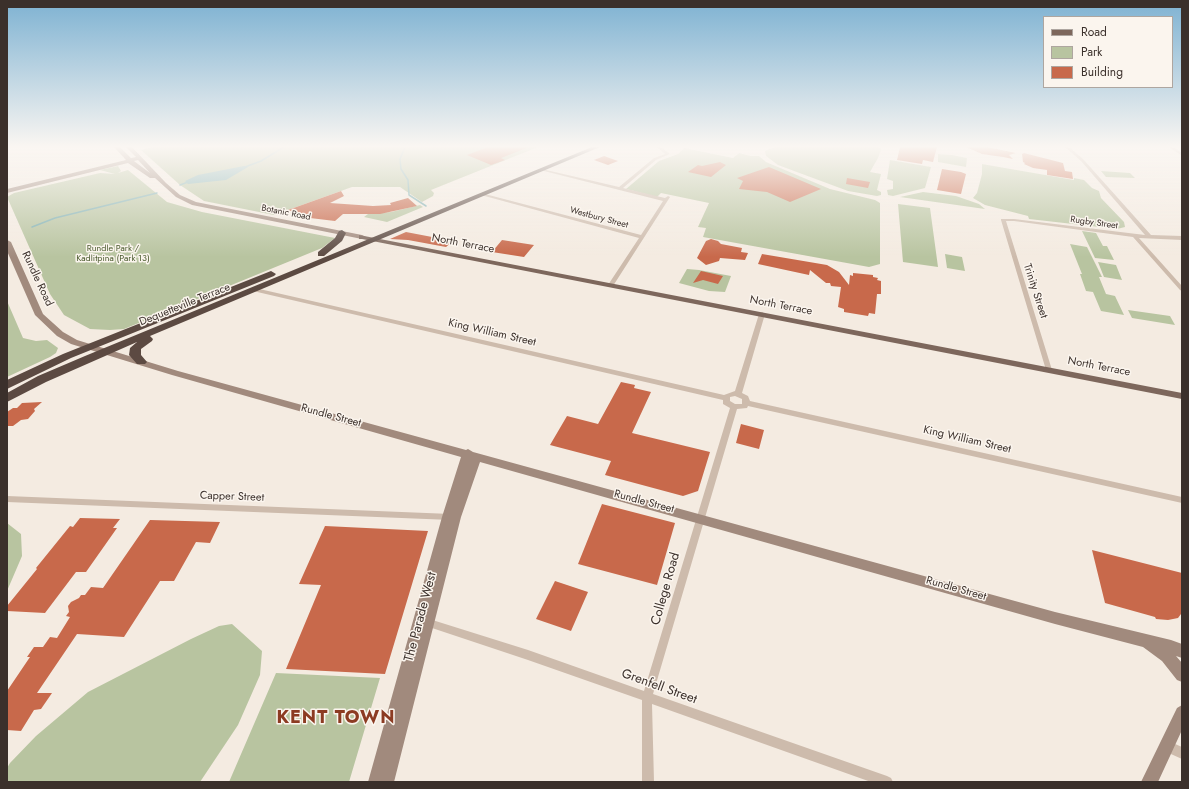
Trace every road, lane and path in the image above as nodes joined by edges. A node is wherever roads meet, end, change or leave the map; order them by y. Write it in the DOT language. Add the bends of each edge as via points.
graph roads {
  1 [pos="34,184"];
  2 [pos="164,184"];
  3 [pos="490,184"];
  4 [pos="509,184"];
  5 [pos="599,184"];
  6 [pos="626,184"];
  7 [pos="1103,184"];
  8 [pos="620,189"];
  9 [pos="7,190"];
  10 [pos="483,195"];
  11 [pos="451,200"];
  12 [pos="470,200"];
  13 [pos="1005,219"];
  14 [pos="342,233"];
  15 [pos="1135,236"];
  16 [pos="362,237"];
  17 [pos="642,237"];
  18 [pos="1150,237"];
  19 [pos="1182,238"];
  20 [pos="375,240"];
  21 [pos="7,242"];
  22 [pos="321,254"];
  23 [pos="611,285"];
  24 [pos="250,287"];
  25 [pos="1182,289"];
  26 [pos="762,314"];
  27 [pos="176,322"];
  28 [pos="90,347"];
  29 [pos="106,352"];
  30 [pos="141,362"];
  31 [pos="1049,370"];
  32 [pos="7,385"];
  33 [pos="738,394"];
  34 [pos="1182,396"];
  35 [pos="7,398"];
  36 [pos="725,398"];
  37 [pos="746,403"];
  38 [pos="734,407"];
  39 [pos="472,455"];
  40 [pos="7,499"];
  41 [pos="1182,500"];
  42 [pos="452,517"];
  43 [pos="700,518"];
  44 [pos="424,621"];
  45 [pos="1144,641"];
  46 [pos="1182,652"];
  47 [pos="1182,675"];
  48 [pos="647,697"];
  49 [pos="1181,719"];
  50 [pos="1166,746"];
  51 [pos="1182,753"];
  52 [pos="376,782"];
  53 [pos="386,782"];
  54 [pos="648,782"];
  55 [pos="887,782"];
  56 [pos="1149,782"];
  1 -- 9 [label="main road"];
  2 -- 14 [label="main road, Botanic Road" via="178,196 194,204"];
  3 -- 11 [label="highway, Dequetteville Terrace"];
  4 -- 10 [label="highway, Dequetteville Terrace"];
  5 -- 8 [label="street"];
  6 -- 8 [label="street"];
  7 -- 18 [label="street"];
  8 -- 17 [label="street" via="667,198"];
  10 -- 12 [label="highway, Dequetteville Terrace"];
  10 -- 17 [label="street, Westbury Street"];
  11 -- 12 [label="highway"];
  11 -- 16 [label="highway, Dequetteville Terrace"];
  12 -- 20 [label="highway, Dequetteville Terrace"];
  13 -- 15 [label="street, Rugby Street"];
  13 -- 31 [label="street, Trinity Street" via="1002,222"];
  14 -- 16 [label="main road, Botanic Road"];
  14 -- 22 [label="highway" via="339,239"];
  15 -- 18 [label="street, Rugby Street"];
  15 -- 25 [label="street"];
  16 -- 20 [label="main road, North Terrace"];
  16 -- 22 [label="highway, Dequetteville Terrace"];
  17 -- 23 [label="street"];
  18 -- 19 [label="street, Rugby Street"];
  20 -- 23 [label="main road, North Terrace"];
  20 -- 24 [label="highway, Dequetteville Terrace"];
  21 -- 28 [label="main road, Rundle Road" via="39,314 60,334"];
  22 -- 24 [label="highway, Dequetteville Terrace"];
  23 -- 26 [label="main road, North Terrace"];
  24 -- 27 [label="highway, Dequetteville Terrace"];
  24 -- 28 [label="highway, Dequetteville Terrace"];
  24 -- 36 [label="street, King William Street"];
  26 -- 31 [label="main road, North Terrace"];
  26 -- 33 [label="street"];
  27 -- 29 [label="highway, Dequetteville Terrace"];
  27 -- 30 [label="highway" via="136,348 135,355"];
  28 -- 29 [label="main road, Rundle Road"];
  28 -- 32 [label="highway, Dequetteville Terrace"];
  29 -- 30 [label="main road, Rundle Street"];
  29 -- 35 [label="highway, Dequetteville Terrace" via="42,379"];
  30 -- 39 [label="main road, Rundle Street"];
  31 -- 34 [label="main road, North Terrace"];
  33 -- 36 [label="street" via="731,394"];
  33 -- 37 [label="street" via="746,398"];
  36 -- 38 [label="street" via="728,404"];
  37 -- 38 [label="street"];
  37 -- 41 [label="street, King William Street"];
  38 -- 43 [label="street, College Road"];
  39 -- 42 [label="main road, The Parade West"];
  39 -- 43 [label="main road, Rundle Street"];
  40 -- 42 [label="street, Capper Street"];
  42 -- 44 [label="main road, The Parade West"];
  43 -- 45 [label="main road, Rundle Street"];
  43 -- 48 [label="street, College Road"];
  44 -- 48 [label="street, Grenfell Street"];
  44 -- 52 [label="main road, The Parade West"];
  44 -- 53 [label="main road, The Parade West"];
  45 -- 46 [label="main road, Rundle Street"];
  45 -- 47 [label="main road" via="1167,656"];
  48 -- 54 [label="street, College Road"];
  48 -- 55 [label="street, Grenfell Street"];
  49 -- 50 [label="main road"];
  50 -- 51 [label="street"];
  50 -- 56 [label="main road"];
}
